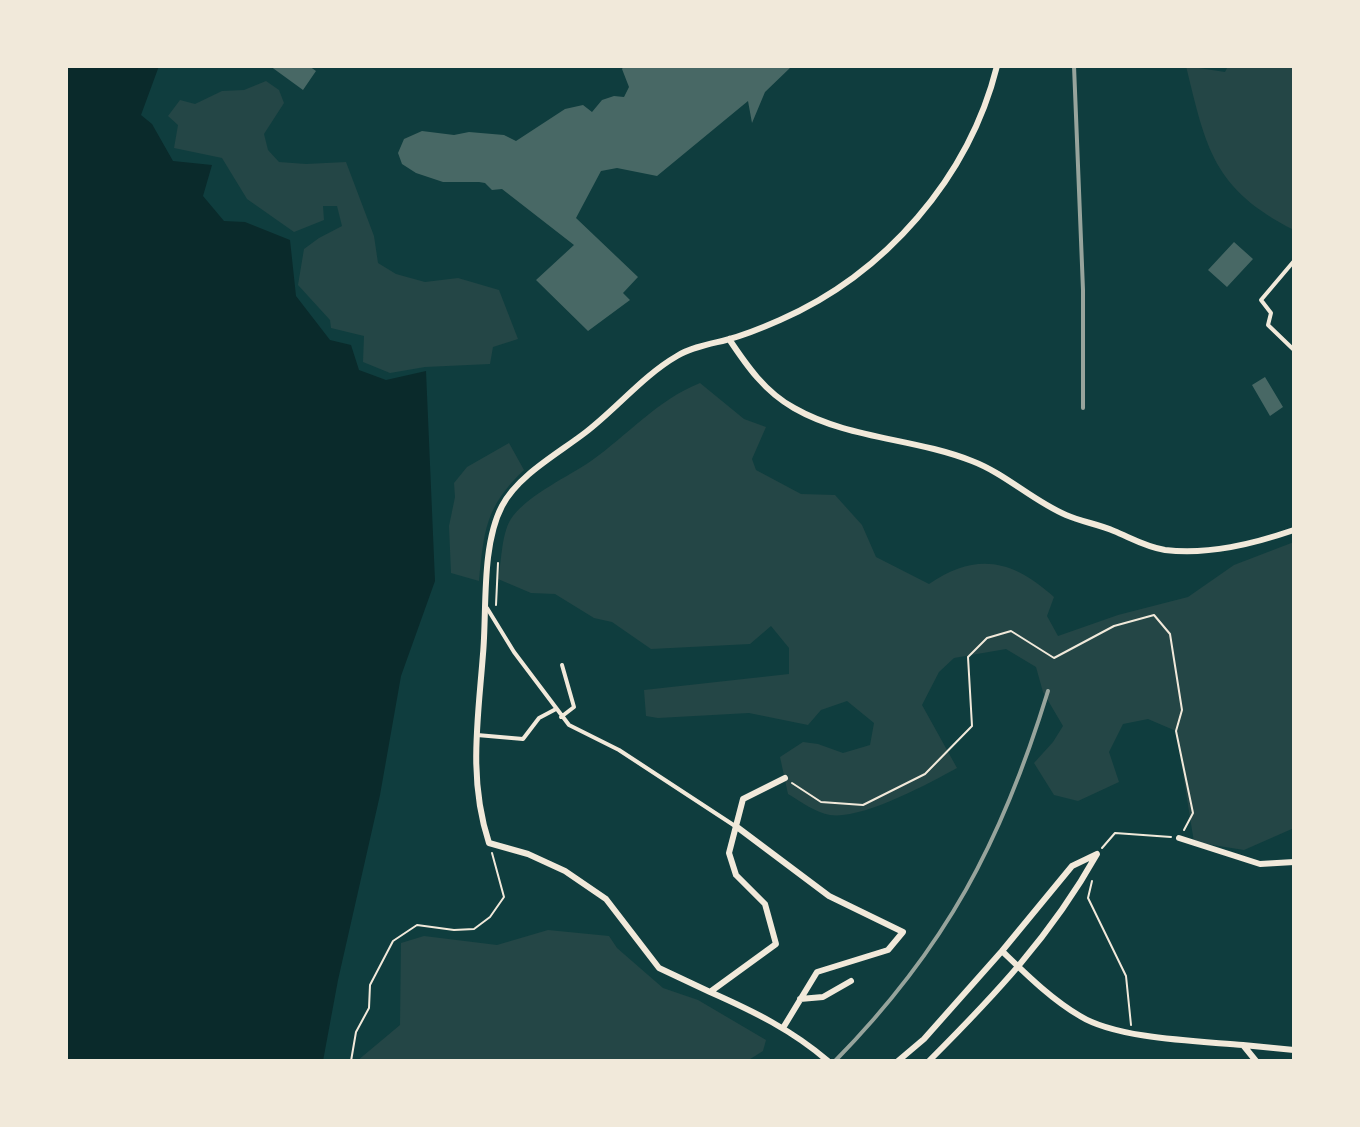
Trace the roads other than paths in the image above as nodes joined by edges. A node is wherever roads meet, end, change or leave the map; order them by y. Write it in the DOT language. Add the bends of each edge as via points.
graph roads {
  1 [pos="997,66"];
  2 [pos="1294,261"];
  3 [pos="729,339"];
  4 [pos="1294,350"];
  5 [pos="1294,530"];
  6 [pos="487,608"];
  7 [pos="562,665"];
  8 [pos="556,709"];
  9 [pos="561,717"];
  10 [pos="477,735"];
  11 [pos="785,778"];
  12 [pos="737,827"];
  13 [pos="1179,838"];
  14 [pos="1294,862"];
  15 [pos="1002,951"];
  16 [pos="1019,968"];
  17 [pos="851,981"];
  18 [pos="710,992"];
  19 [pos="800,999"];
  20 [pos="783,1028"];
  21 [pos="1243,1045"];
  22 [pos="1294,1050"];
  23 [pos="828,1061"];
  24 [pos="898,1061"];
  25 [pos="929,1061"];
  26 [pos="1256,1061"];
  1 -- 3 [label="street" via="986,101 961,154 937,193 906,231 839,288 780,320"];
  2 -- 4 [label="lane" via="1261,300 1270,313 1268,325"];
  3 -- 5 [label="street" via="766,389 794,408 838,426 974,462 1066,515 1140,543 1164,550 1221,548 1251,544"];
  3 -- 6 [label="street" via="691,349 667,362 604,419 510,494 502,507 488,563"];
  6 -- 8 [label="lane"];
  6 -- 10 [label="street"];
  7 -- 9 [label="lane" via="574,707"];
  8 -- 9 [label="lane"];
  8 -- 10 [label="lane" via="539,718 523,739"];
  9 -- 12 [label="lane"];
  10 -- 18 [label="street" via="477,801 489,843 528,854 606,899 659,968"];
  11 -- 12 [label="street" via="743,799"];
  12 -- 18 [label="street" via="729,853 736,875 765,903 776,944"];
  12 -- 19 [label="street" via="829,896 903,932 888,950 817,972"];
  13 -- 14 [label="street" via="1260,864"];
  15 -- 16 [label="street"];
  15 -- 16 [label="street" via="1072,866 1097,855 1071,900"];
  15 -- 24 [label="street" via="924,1039"];
  16 -- 21 [label="street" via="1081,1017 1132,1034"];
  16 -- 25 [label="street"];
  17 -- 19 [label="street" via="823,997"];
  18 -- 20 [label="street"];
  19 -- 20 [label="street"];
  20 -- 23 [label="street"];
  21 -- 22 [label="street"];
  21 -- 26 [label="street"];
}
